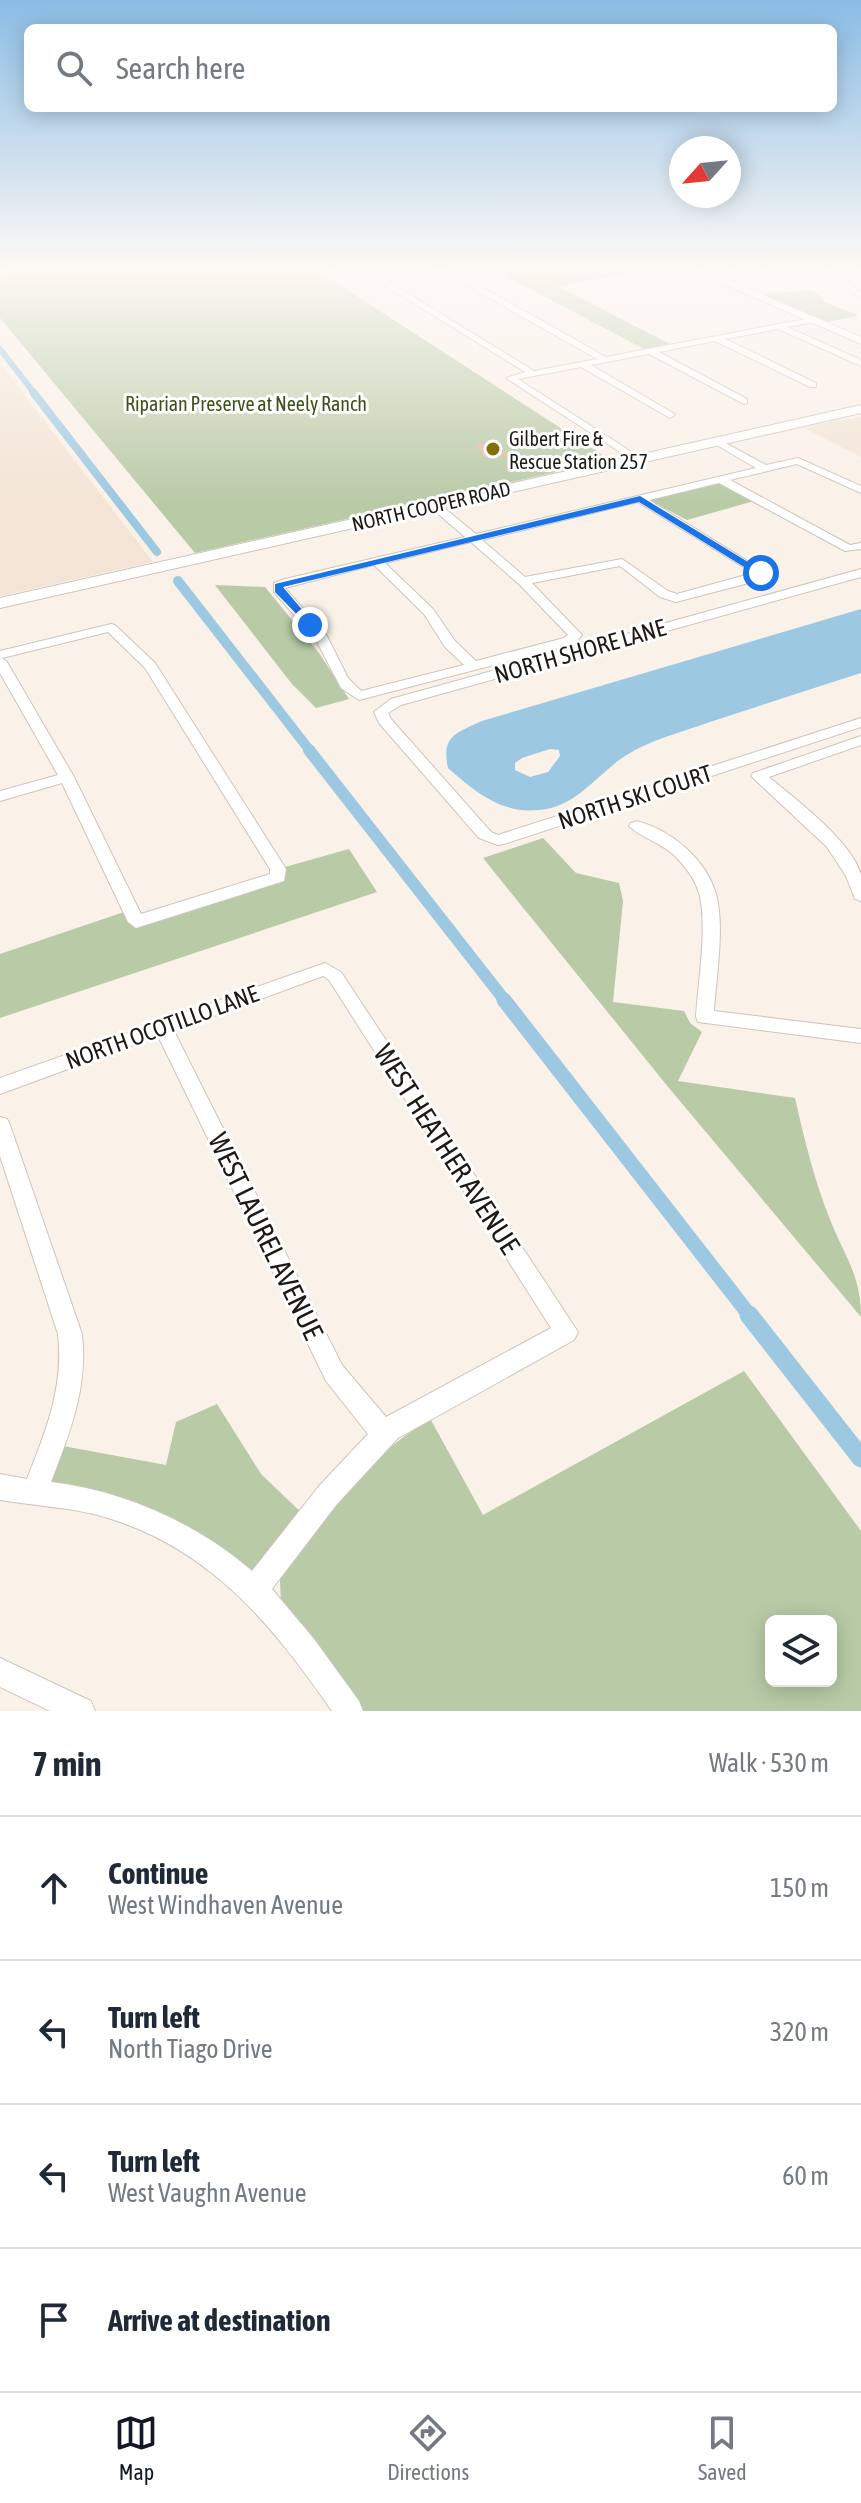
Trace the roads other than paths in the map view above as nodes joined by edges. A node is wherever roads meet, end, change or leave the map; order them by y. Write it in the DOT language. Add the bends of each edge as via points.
graph roads {
  1 [pos="490,347"];
  2 [pos="582,347"];
  3 [pos="667,347"];
  4 [pos="734,347"];
  5 [pos="825,347"];
  6 [pos="649,350"];
  7 [pos="604,359"];
  8 [pos="581,363"];
  9 [pos="861,363"];
  10 [pos="532,373"];
  11 [pos="813,385"];
  12 [pos="744,401"];
  13 [pos="861,409"];
  14 [pos="670,415"];
  15 [pos="718,442"];
  16 [pos="637,460"];
  17 [pos="765,469"];
  18 [pos="722,480"];
  19 [pos="861,490"];
  20 [pos="640,499"];
  21 [pos="434,505"];
  22 [pos="473,539"];
  23 [pos="855,548"];
  24 [pos="377,562"];
  25 [pos="861,573"];
  26 [pos="523,581"];
  27 [pos="0,602"];
  28 [pos="0,655"];
  29 [pos="0,662"];
  30 [pos="473,666"];
  31 [pos="861,722"];
  32 [pos="861,740"];
  33 [pos="432,775"];
  34 [pos="67,777"];
  35 [pos="0,796"];
  36 [pos="637,826"];
  37 [pos="861,895"];
  38 [pos="325,969"];
  39 [pos="163,1027"];
  40 [pos="861,1036"];
  41 [pos="0,1086"];
  42 [pos="0,1125"];
  43 [pos="384,1434"];
  44 [pos="0,1487"];
  45 [pos="33,1494"];
  46 [pos="254,1590"];
  47 [pos="0,1672"];
  48 [pos="81,1711"];
  49 [pos="349,1711"];
  1 -- 10 [label="street"];
  2 -- 7 [label="street"];
  3 -- 6 [label="street"];
  4 -- 11 [label="street"];
  5 -- 9 [label="street"];
  6 -- 7 [label="street"];
  6 -- 12 [label="street"];
  7 -- 8 [label="street"];
  8 -- 10 [label="street"];
  8 -- 14 [label="street"];
  10 -- 16 [label="street" via="510,378"];
  13 -- 15 [label="main road, NORTH COOPER ROAD"];
  15 -- 16 [label="main road, NORTH COOPER ROAD"];
  15 -- 17 [label="street"];
  16 -- 21 [label="main road, NORTH COOPER ROAD"];
  17 -- 18 [label="street"];
  17 -- 19 [label="street" via="798,461"];
  18 -- 20 [label="street"];
  18 -- 23 [label="street"];
  20 -- 22 [label="street"];
  20 -- 26 [label="street" via="761,573 676,598 622,562"];
  21 -- 22 [label="street"];
  21 -- 27 [label="main road, NORTH COOPER ROAD"];
  22 -- 24 [label="street"];
  22 -- 26 [label="street"];
  24 -- 30 [label="street" via="429,612"];
  24 -- 30 [label="street" via="278,586 322,639 353,693 359,696"];
  25 -- 33 [label="street, NORTH SHORE LANE" via="383,708 384,720"];
  26 -- 30 [label="street" via="576,635"];
  28 -- 34 [label="street" via="111,628 150,666 278,869 278,877 136,922"];
  29 -- 34 [label="street"];
  31 -- 33 [label="street, NORTH SKI COURT" via="506,840 485,835"];
  32 -- 37 [label="street" via="758,776 836,846"];
  34 -- 35 [label="street"];
  36 -- 40 [label="street" via="677,848 708,895 705,1017"];
  38 -- 39 [label="street, NORTH OCOTILLO LANE"];
  38 -- 43 [label="street, WEST HEATHER AVENUE" via="335,976 566,1332 431,1403"];
  39 -- 41 [label="street, NORTH OCOTILLO LANE"];
  39 -- 43 [label="street, WEST LAUREL AVENUE" via="334,1373"];
  42 -- 45 [label="street" via="75,1358 65,1415"];
  43 -- 46 [label="street"];
  44 -- 45 [label="street"];
  45 -- 46 [label="street" via="107,1505 152,1523 202,1550"];
  46 -- 49 [label="street"];
  47 -- 48 [label="street"];
}
